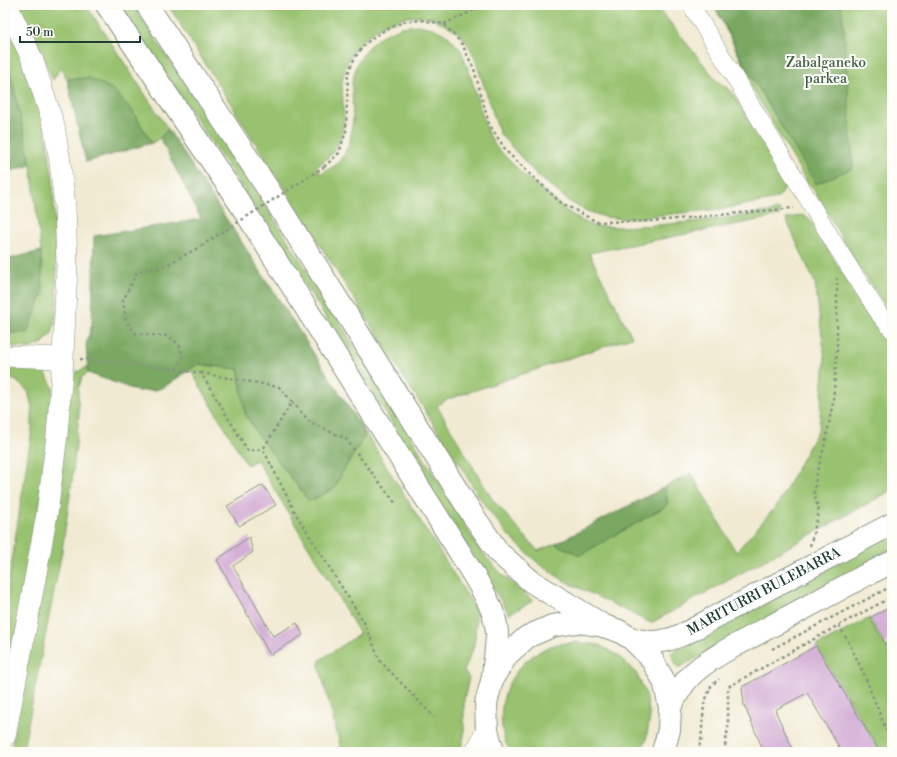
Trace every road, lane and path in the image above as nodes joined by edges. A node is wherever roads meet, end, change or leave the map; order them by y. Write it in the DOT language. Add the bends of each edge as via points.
graph roads {
  1 [pos="7,5"];
  2 [pos="107,5"];
  3 [pos="147,5"];
  4 [pos="485,5"];
  5 [pos="691,5"];
  6 [pos="444,24"];
  7 [pos="813,206"];
  8 [pos="836,276"];
  9 [pos="892,330"];
  10 [pos="5,356"];
  11 [pos="63,358"];
  12 [pos="176,369"];
  13 [pos="201,373"];
  14 [pos="292,402"];
  15 [pos="263,449"];
  16 [pos="396,504"];
  17 [pos="892,524"];
  18 [pos="810,548"];
  19 [pos="892,562"];
  20 [pos="892,586"];
  21 [pos="892,598"];
  22 [pos="604,626"];
  23 [pos="839,626"];
  24 [pos="632,639"];
  25 [pos="768,651"];
  26 [pos="493,677"];
  27 [pos="721,677"];
  28 [pos="670,707"];
  29 [pos="434,717"];
  30 [pos="487,730"];
  31 [pos="5,736"];
  32 [pos="892,745"];
  33 [pos="476,752"];
  34 [pos="493,752"];
  35 [pos="663,752"];
  36 [pos="697,752"];
  37 [pos="724,752"];
  1 -- 11 [label="street" via="33,61 54,126 60,162 67,264"];
  2 -- 26 [label="main road" via="245,212 489,603 497,632"];
  3 -- 22 [label="main road" via="268,189 499,553 532,582"];
  4 -- 6 [label="path"];
  5 -- 7 [label="street"];
  6 -- 7 [label="path" via="462,44 474,69 490,124 507,152 560,202 597,222 655,220"];
  6 -- 12 [label="path, bridge" via="421,20 403,22 383,31 366,43 355,57 348,73 346,131 339,153 324,167 166,266 137,272 123,301 126,321 135,333 167,336 179,344 183,357"];
  7 -- 9 [label="street" via="880,315"];
  8 -- 18 [label="path" via="837,351 833,402 817,472 814,493 819,512"];
  10 -- 11 [label="street"];
  11 -- 12 [label="path"];
  11 -- 31 [label="street" via="58,435 47,514"];
  12 -- 13 [label="path"];
  13 -- 14 [label="path" via="280,388"];
  13 -- 15 [label="path" via="248,450"];
  14 -- 15 [label="path"];
  14 -- 16 [label="path" via="311,422 346,439"];
  15 -- 29 [label="path" via="297,516 365,624 380,661"];
  17 -- 24 [label="main road, MARITURRI BULEBARRA" via="690,632 662,642"];
  19 -- 28 [label="main road" via="709,661 683,684"];
  20 -- 25 [label="path"];
  21 -- 23 [label="path"];
  22 -- 24 [label="main road"];
  22 -- 26 [label="main road" via="578,622 552,626 528,637 508,654"];
  23 -- 32 [label="path" via="864,674"];
  23 -- 37 [label="path" via="728,688 728,728"];
  24 -- 28 [label="main road" via="651,658 664,681"];
  26 -- 30 [label="main road" via="486,703"];
  27 -- 36 [label="path" via="711,686 704,704 701,742"];
  28 -- 35 [label="main road" via="669,730"];
  30 -- 33 [label="street"];
  30 -- 34 [label="main road"];
}
